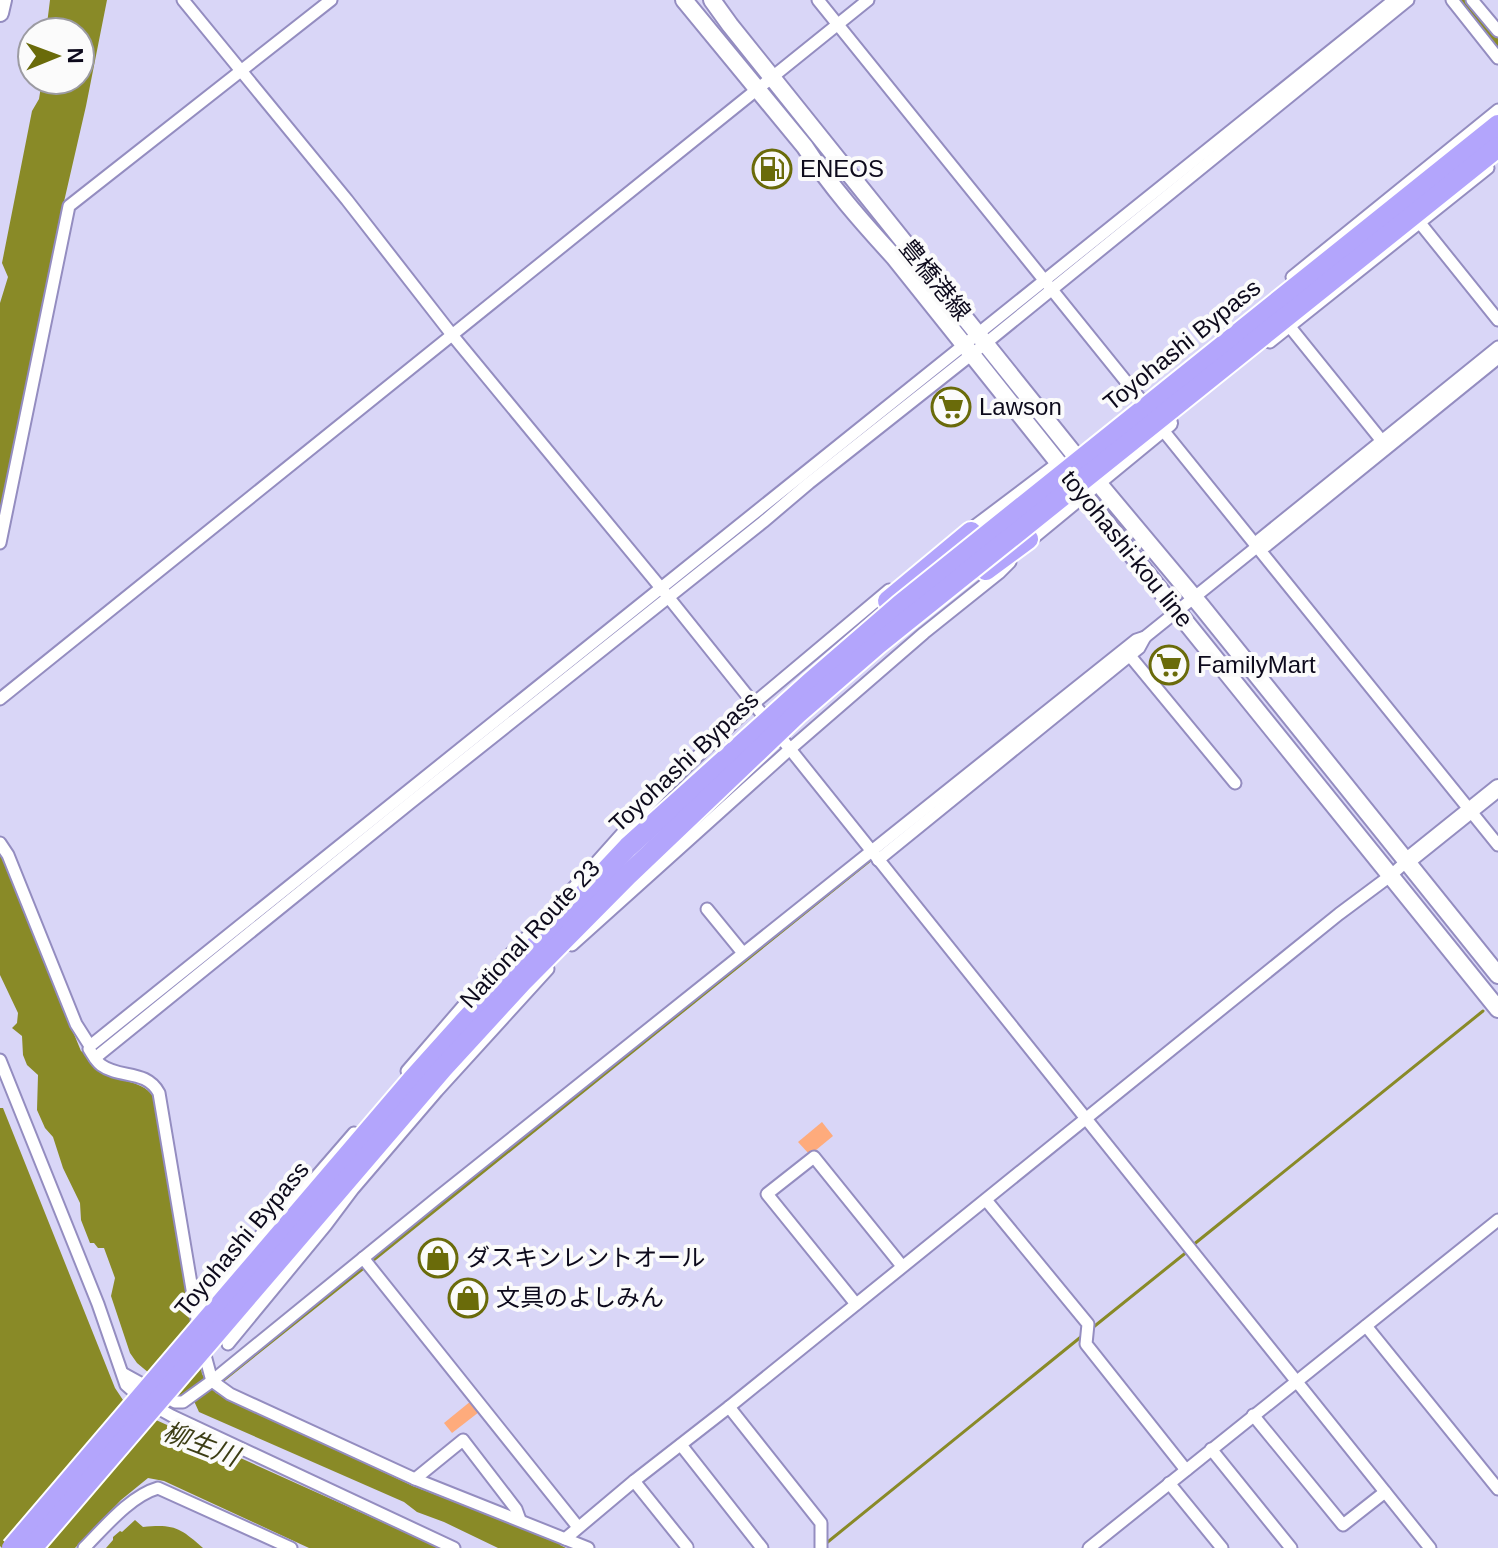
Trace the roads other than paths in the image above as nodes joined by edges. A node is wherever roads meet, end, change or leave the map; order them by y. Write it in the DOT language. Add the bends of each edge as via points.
graph roads {
  1 [pos="3,0"];
  2 [pos="183,0"];
  3 [pos="331,0"];
  4 [pos="684,0"];
  5 [pos="712,0"];
  6 [pos="818,0"];
  7 [pos="868,0"];
  8 [pos="1394,0"];
  9 [pos="1408,0"];
  10 [pos="1452,0"];
  11 [pos="1472,0"];
  12 [pos="0,13"];
  13 [pos="838,25"];
  14 [pos="1498,31"];
  15 [pos="1352,40"];
  16 [pos="1498,58"];
  17 [pos="240,71"];
  18 [pos="773,77"];
  19 [pos="757,89"];
  20 [pos="1498,110"];
  21 [pos="1498,125"];
  22 [pos="1498,147"];
  23 [pos="1498,160"];
  24 [pos="1420,223"];
  25 [pos="1048,285"];
  26 [pos="1498,320"];
  27 [pos="1290,327"];
  28 [pos="453,336"];
  29 [pos="982,338"];
  30 [pos="967,349"];
  31 [pos="1204,349"];
  32 [pos="1497,352"];
  33 [pos="1225,376"];
  34 [pos="1141,400"];
  35 [pos="1162,429"];
  36 [pos="1386,441"];
  37 [pos="1074,454"];
  38 [pos="1060,465"];
  39 [pos="1098,483"];
  40 [pos="1083,494"];
  41 [pos="971,532"];
  42 [pos="1028,539"];
  43 [pos="0,543"];
  44 [pos="1258,546"];
  45 [pos="664,592"];
  46 [pos="1194,597"];
  47 [pos="1176,611"];
  48 [pos="1127,652"];
  49 [pos="0,699"];
  50 [pos="753,704"];
  51 [pos="789,750"];
  52 [pos="1235,783"];
  53 [pos="1498,788"];
  54 [pos="1470,810"];
  55 [pos="669,837"];
  56 [pos="0,843"];
  57 [pos="1498,845"];
  58 [pos="628,847"];
  59 [pos="874,856"];
  60 [pos="1407,861"];
  61 [pos="1390,876"];
  62 [pos="707,909"];
  63 [pos="552,910"];
  64 [pos="581,936"];
  65 [pos="743,953"];
  66 [pos="1498,975"];
  67 [pos="1498,1009"];
  68 [pos="92,1052"];
  69 [pos="1,1062"];
  70 [pos="369,1115"];
  71 [pos="1085,1120"];
  72 [pos="397,1137"];
  73 [pos="986,1200"];
  74 [pos="1498,1220"];
  75 [pos="364,1259"];
  76 [pos="902,1266"];
  77 [pos="856,1304"];
  78 [pos="196,1312"];
  79 [pos="1366,1326"];
  80 [pos="228,1344"];
  81 [pos="240,1357"];
  82 [pos="124,1374"];
  83 [pos="1297,1382"];
  84 [pos="215,1383"];
  85 [pos="729,1407"];
  86 [pos="1253,1415"];
  87 [pos="681,1445"];
  88 [pos="1211,1449"];
  89 [pos="1186,1470"];
  90 [pos="415,1479"];
  91 [pos="634,1481"];
  92 [pos="1169,1483"];
  93 [pos="1498,1489"];
  94 [pos="1385,1492"];
  95 [pos="520,1520"];
  96 [pos="578,1527"];
  97 [pos="565,1539"];
  98 [pos="821,1546"];
  99 [pos="12,1548"];
  100 [pos="32,1548"];
  101 [pos="84,1548"];
  102 [pos="291,1548"];
  103 [pos="454,1548"];
  104 [pos="588,1548"];
  105 [pos="686,1548"];
  106 [pos="762,1548"];
  107 [pos="1089,1548"];
  108 [pos="1222,1548"];
  109 [pos="1291,1548"];
  110 [pos="1430,1548"];
  1 -- 12 [label="main road"];
  2 -- 17 [label="street"];
  3 -- 17 [label="street"];
  4 -- 19 [label="main road, toyohashi-kou line"];
  5 -- 18 [label="main road, 豊橋港線"];
  6 -- 13 [label="street"];
  7 -- 13 [label="street"];
  8 -- 15 [label="street"];
  9 -- 15 [label="street"];
  10 -- 16 [label="street"];
  11 -- 14 [label="street"];
  13 -- 18 [label="street"];
  13 -- 25 [label="street"];
  15 -- 25 [label="street"];
  17 -- 28 [label="street"];
  17 -- 43 [label="street" via="69,206"];
  18 -- 19 [label="street"];
  18 -- 29 [label="main road, 豊橋港線"];
  19 -- 28 [label="street"];
  19 -- 30 [label="main road, toyohashi-kou line"];
  20 -- 31 [label="street"];
  21 -- 58 [label="highway, Toyohashi Bypass, bridge" via="901,604"];
  22 -- 55 [label="highway, Toyohashi Bypass, bridge" via="878,644"];
  23 -- 24 [label="street"];
  24 -- 26 [label="street"];
  24 -- 27 [label="street"];
  25 -- 29 [label="street"];
  25 -- 34 [label="street"];
  27 -- 33 [label="street"];
  27 -- 36 [label="street"];
  28 -- 45 [label="street"];
  28 -- 49 [label="street"];
  29 -- 30 [label="street"];
  29 -- 37 [label="main road, 豊橋港線"];
  30 -- 38 [label="main road, toyohashi-kou line"];
  30 -- 45 [label="street"];
  31 -- 33 [label="street"];
  31 -- 34 [label="street"];
  32 -- 36 [label="street"];
  33 -- 35 [label="main road"];
  34 -- 37 [label="street"];
  35 -- 39 [label="main road"];
  35 -- 44 [label="street"];
  36 -- 44 [label="street" via="1259,540"];
  37 -- 38 [label="main road"];
  37 -- 39 [label="main road, 豊橋港線"];
  38 -- 40 [label="main road, toyohashi-kou line"];
  38 -- 41 [label="main road"];
  39 -- 40 [label="main road"];
  39 -- 46 [label="main road, toyohashi-kou line"];
  40 -- 42 [label="main road"];
  40 -- 47 [label="main road, toyohashi-kou line"];
  41 -- 50 [label="street, National Route 23" via="944,544"];
  41 -- 58 [label="highway, bridge" via="724,743"];
  42 -- 51 [label="street" via="999,573"];
  42 -- 55 [label="highway, bridge" via="911,630"];
  44 -- 46 [label="street"];
  44 -- 54 [label="street"];
  45 -- 50 [label="street"];
  45 -- 68 [label="street"];
  46 -- 47 [label="street"];
  46 -- 60 [label="main road, toyohashi-kou line"];
  47 -- 48 [label="street"];
  47 -- 61 [label="main road, toyohashi-kou line"];
  48 -- 52 [label="street"];
  48 -- 59 [label="street"];
  50 -- 51 [label="street"];
  50 -- 63 [label="street, National Route 23"];
  51 -- 59 [label="street"];
  51 -- 64 [label="street"];
  53 -- 54 [label="main road"];
  54 -- 57 [label="street"];
  54 -- 60 [label="main road"];
  55 -- 100 [label="highway, Toyohashi Bypass, bridge" via="443,1068"];
  56 -- 68 [label="street"];
  58 -- 99 [label="highway, Toyohashi Bypass, bridge" via="412,1080"];
  59 -- 65 [label="street"];
  59 -- 71 [label="street"];
  60 -- 61 [label="street"];
  60 -- 66 [label="main road, toyohashi-kou line"];
  61 -- 67 [label="main road, toyohashi-kou line"];
  61 -- 71 [label="street"];
  62 -- 65 [label="street"];
  63 -- 64 [label="street"];
  63 -- 70 [label="street, National Route 23"];
  64 -- 72 [label="street"];
  65 -- 75 [label="street"];
  68 -- 78 [label="street" via="107,1068 148,1080 159,1093"];
  69 -- 82 [label="street"];
  70 -- 72 [label="street"];
  70 -- 78 [label="street, National Route 23"];
  71 -- 73 [label="street"];
  71 -- 83 [label="street"];
  72 -- 80 [label="street"];
  73 -- 76 [label="street"];
  73 -- 89 [label="street" via="1088,1324 1086,1344"];
  74 -- 79 [label="street"];
  75 -- 81 [label="street"];
  75 -- 96 [label="street"];
  76 -- 77 [label="street"];
  76 -- 77 [label="street" via="814,1157 767,1194"];
  77 -- 85 [label="street"];
  78 -- 80 [label="street"];
  78 -- 84 [label="street" via="206,1365"];
  79 -- 83 [label="street"];
  79 -- 93 [label="street"];
  80 -- 81 [label="street"];
  81 -- 84 [label="street"];
  82 -- 84 [label="street" via="175,1402"];
  82 -- 103 [label="street" via="126,1385 159,1409"];
  83 -- 86 [label="street"];
  83 -- 94 [label="street"];
  84 -- 90 [label="street"];
  85 -- 87 [label="street"];
  85 -- 98 [label="street" via="821,1523"];
  86 -- 88 [label="street"];
  86 -- 94 [label="street" via="1343,1525"];
  87 -- 91 [label="street"];
  87 -- 106 [label="street"];
  88 -- 89 [label="street"];
  88 -- 109 [label="street"];
  89 -- 92 [label="street"];
  90 -- 95 [label="street"];
  90 -- 95 [label="street" via="463,1440"];
  91 -- 96 [label="street"];
  91 -- 105 [label="street"];
  92 -- 107 [label="street"];
  92 -- 108 [label="street"];
  94 -- 110 [label="street"];
  95 -- 97 [label="street"];
  96 -- 97 [label="street"];
  97 -- 104 [label="street"];
  101 -- 102 [label="street" via="146,1491 158,1488"];
}
